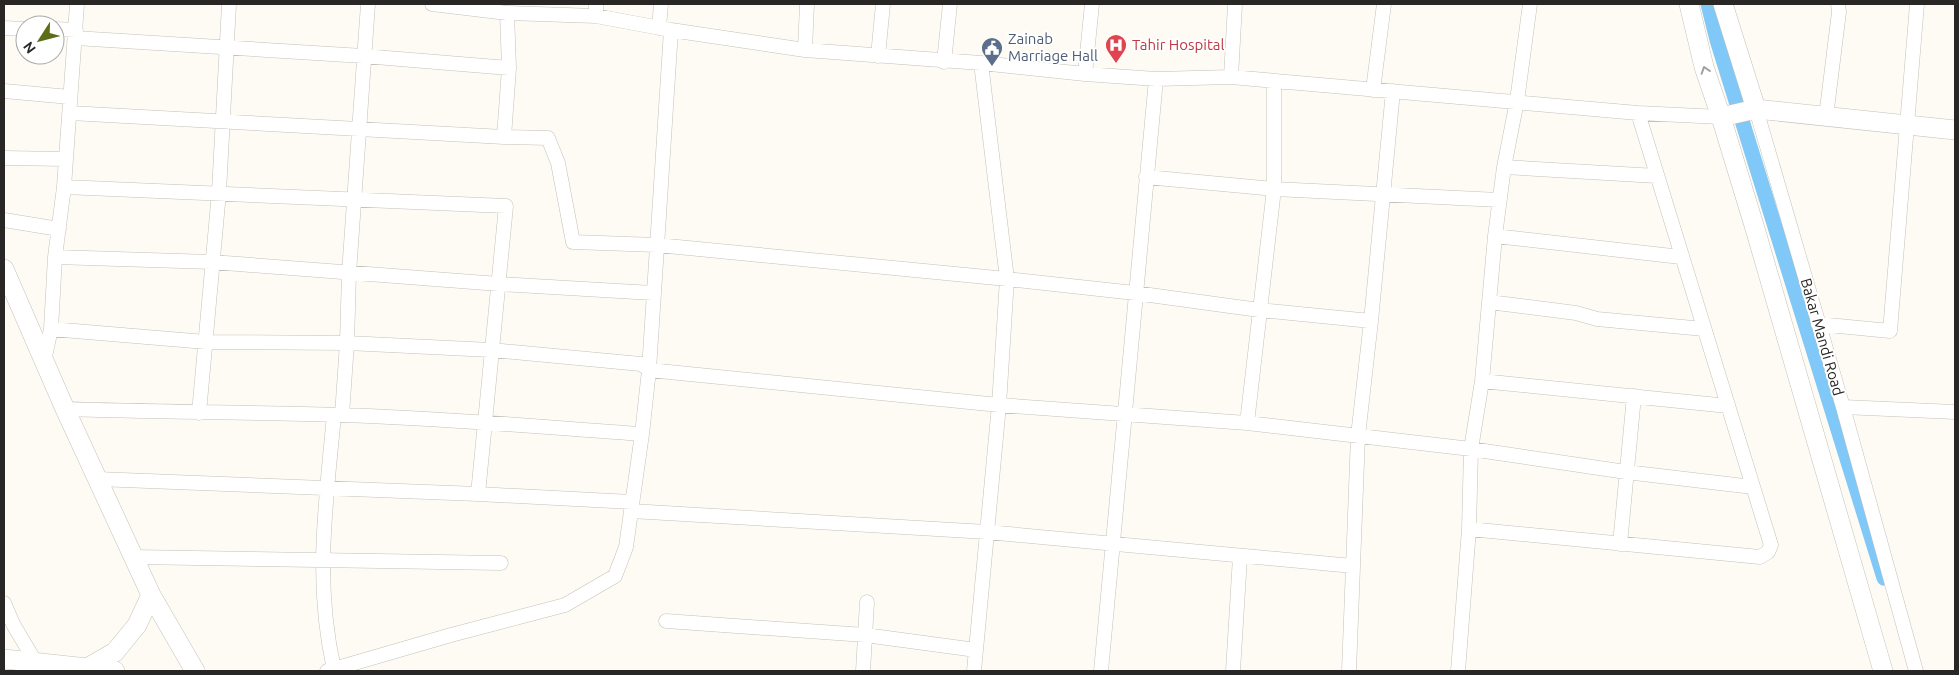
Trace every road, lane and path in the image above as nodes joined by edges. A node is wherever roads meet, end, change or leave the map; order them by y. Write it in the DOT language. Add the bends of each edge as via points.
graph roads {
  1 [pos="77,4"];
  2 [pos="229,4"];
  3 [pos="368,4"];
  4 [pos="432,4"];
  5 [pos="661,4"];
  6 [pos="807,4"];
  7 [pos="883,4"];
  8 [pos="950,4"];
  9 [pos="1092,4"];
  10 [pos="1235,4"];
  11 [pos="1384,4"];
  12 [pos="1530,4"];
  13 [pos="1689,4"];
  14 [pos="1723,4"];
  15 [pos="1838,4"];
  16 [pos="1917,4"];
  17 [pos="596,10"];
  18 [pos="507,13"];
  19 [pos="665,29"];
  20 [pos="65,31"];
  21 [pos="76,34"];
  22 [pos="225,47"];
  23 [pos="805,50"];
  24 [pos="363,56"];
  25 [pos="878,56"];
  26 [pos="944,62"];
  27 [pos="981,64"];
  28 [pos="509,68"];
  29 [pos="1085,74"];
  30 [pos="1230,77"];
  31 [pos="1156,78"];
  32 [pos="1274,81"];
  33 [pos="1373,90"];
  34 [pos="4,91"];
  35 [pos="1393,91"];
  36 [pos="70,97"];
  37 [pos="1517,101"];
  38 [pos="1756,109"];
  39 [pos="70,113"];
  40 [pos="1638,113"];
  41 [pos="1721,116"];
  42 [pos="1826,117"];
  43 [pos="223,122"];
  44 [pos="1907,125"];
  45 [pos="360,130"];
  46 [pos="1955,130"];
  47 [pos="504,137"];
  48 [pos="4,158"];
  49 [pos="65,160"];
  50 [pos="1504,167"];
  51 [pos="1657,176"];
  52 [pos="1146,177"];
  53 [pos="64,187"];
  54 [pos="1274,189"];
  55 [pos="219,192"];
  56 [pos="1383,195"];
  57 [pos="355,200"];
  58 [pos="1499,200"];
  59 [pos="4,220"];
  60 [pos="58,229"];
  61 [pos="1495,236"];
  62 [pos="658,245"];
  63 [pos="55,257"];
  64 [pos="1681,257"];
  65 [pos="212,262"];
  66 [pos="4,269"];
  67 [pos="349,273"];
  68 [pos="1006,279"];
  69 [pos="499,284"];
  70 [pos="653,293"];
  71 [pos="1135,293"];
  72 [pos="1489,302"];
  73 [pos="1259,310"];
  74 [pos="1371,321"];
  75 [pos="1818,324"];
  76 [pos="50,329"];
  77 [pos="1704,329"];
  78 [pos="206,342"];
  79 [pos="347,343"];
  80 [pos="491,350"];
  81 [pos="44,361"];
  82 [pos="649,370"];
  83 [pos="1482,382"];
  84 [pos="1634,396"];
  85 [pos="999,405"];
  86 [pos="1728,406"];
  87 [pos="1843,407"];
  88 [pos="65,409"];
  89 [pos="1955,412"];
  90 [pos="199,413"];
  91 [pos="338,415"];
  92 [pos="1126,415"];
  93 [pos="486,422"];
  94 [pos="1247,423"];
  95 [pos="642,434"];
  96 [pos="1358,436"];
  97 [pos="1471,449"];
  98 [pos="1626,472"];
  99 [pos="97,479"];
  100 [pos="1753,487"];
  101 [pos="328,488"];
  102 [pos="478,494"];
  103 [pos="632,507"];
  104 [pos="1469,529"];
  105 [pos="987,532"];
  106 [pos="1113,543"];
  107 [pos="1620,544"];
  108 [pos="133,557"];
  109 [pos="1240,557"];
  110 [pos="322,560"];
  111 [pos="501,563"];
  112 [pos="1353,566"];
  113 [pos="151,595"];
  114 [pos="867,602"];
  115 [pos="4,603"];
  116 [pos="666,621"];
  117 [pos="865,635"];
  118 [pos="976,650"];
  119 [pos="4,659"];
  120 [pos="40,668"];
  121 [pos="87,668"];
  122 [pos="331,670"];
  123 [pos="115,671"];
  124 [pos="195,671"];
  125 [pos="863,671"];
  126 [pos="974,671"];
  127 [pos="1101,671"];
  128 [pos="1233,671"];
  129 [pos="1349,671"];
  130 [pos="1458,671"];
  131 [pos="1883,671"];
  132 [pos="1916,671"];
  1 -- 21 [label="street"];
  2 -- 22 [label="street"];
  3 -- 24 [label="street"];
  4 -- 18 [label="street"];
  5 -- 19 [label="street"];
  6 -- 23 [label="street"];
  7 -- 25 [label="street"];
  8 -- 26 [label="street"];
  9 -- 29 [label="street"];
  10 -- 30 [label="street"];
  11 -- 33 [label="street"];
  12 -- 37 [label="street"];
  41 -- 13 [label="street, one-way" via="1704,67"];
  14 -- 38 [label="street, Bakar Mandi Road"];
  15 -- 42 [label="street" via="1840,12"];
  16 -- 44 [label="street"];
  17 -- 18 [label="street"];
  17 -- 19 [label="street"];
  18 -- 28 [label="street"];
  19 -- 23 [label="street"];
  19 -- 62 [label="street"];
  20 -- 21 [label="street"];
  21 -- 22 [label="street"];
  21 -- 36 [label="street"];
  22 -- 24 [label="street"];
  22 -- 43 [label="street"];
  23 -- 25 [label="street"];
  24 -- 28 [label="street"];
  24 -- 45 [label="street"];
  25 -- 26 [label="street"];
  26 -- 27 [label="street"];
  27 -- 29 [label="street"];
  27 -- 68 [label="street"];
  28 -- 47 [label="street"];
  29 -- 31 [label="street"];
  30 -- 31 [label="street"];
  30 -- 32 [label="street"];
  31 -- 52 [label="street"];
  32 -- 33 [label="street"];
  32 -- 54 [label="street"];
  33 -- 35 [label="street"];
  34 -- 36 [label="street"];
  35 -- 37 [label="street"];
  35 -- 56 [label="street"];
  36 -- 39 [label="street"];
  37 -- 40 [label="street"];
  37 -- 50 [label="street"];
  38 -- 41 [label="street"];
  38 -- 42 [label="street"];
  38 -- 75 [label="street, Bakar Mandi Road"];
  39 -- 43 [label="street"];
  39 -- 49 [label="street"];
  40 -- 41 [label="street"];
  40 -- 51 [label="street"];
  41 -- 131 [label="street"];
  42 -- 44 [label="street"];
  43 -- 45 [label="street"];
  43 -- 55 [label="street"];
  44 -- 46 [label="street"];
  44 -- 75 [label="street" via="1890,331"];
  45 -- 47 [label="street"];
  45 -- 57 [label="street"];
  47 -- 62 [label="street" via="548,138 558,163 573,242"];
  48 -- 49 [label="street"];
  49 -- 53 [label="street"];
  50 -- 51 [label="street"];
  50 -- 58 [label="street"];
  51 -- 64 [label="street"];
  52 -- 54 [label="street"];
  52 -- 71 [label="street"];
  53 -- 55 [label="street"];
  53 -- 60 [label="street"];
  54 -- 56 [label="street"];
  54 -- 73 [label="street"];
  55 -- 57 [label="street"];
  55 -- 65 [label="street"];
  56 -- 58 [label="street"];
  56 -- 74 [label="street"];
  57 -- 67 [label="street"];
  57 -- 69 [label="street" via="506,206"];
  58 -- 61 [label="street"];
  59 -- 60 [label="street"];
  60 -- 63 [label="street"];
  61 -- 64 [label="street"];
  61 -- 72 [label="street"];
  62 -- 68 [label="street"];
  62 -- 70 [label="street"];
  63 -- 65 [label="street"];
  63 -- 76 [label="street"];
  64 -- 77 [label="street"];
  65 -- 67 [label="street"];
  65 -- 78 [label="street"];
  66 -- 81 [label="street"];
  67 -- 69 [label="street"];
  67 -- 79 [label="street"];
  68 -- 71 [label="street"];
  68 -- 85 [label="street"];
  69 -- 70 [label="street"];
  69 -- 80 [label="street"];
  70 -- 82 [label="street"];
  71 -- 73 [label="street"];
  71 -- 92 [label="street"];
  72 -- 77 [label="street" via="1566,311 1597,319"];
  72 -- 83 [label="street"];
  73 -- 74 [label="street"];
  73 -- 94 [label="street"];
  74 -- 96 [label="street"];
  75 -- 87 [label="street, Bakar Mandi Road"];
  76 -- 78 [label="street"];
  76 -- 81 [label="street"];
  77 -- 86 [label="street"];
  78 -- 79 [label="street"];
  78 -- 90 [label="street"];
  79 -- 80 [label="street"];
  79 -- 91 [label="street"];
  80 -- 82 [label="street" via="641,364"];
  80 -- 93 [label="street"];
  81 -- 88 [label="street"];
  82 -- 85 [label="street"];
  82 -- 95 [label="street"];
  83 -- 84 [label="street"];
  83 -- 97 [label="street"];
  84 -- 86 [label="street"];
  84 -- 98 [label="street"];
  85 -- 92 [label="street"];
  85 -- 105 [label="street"];
  86 -- 100 [label="street"];
  87 -- 89 [label="street"];
  87 -- 132 [label="street, Bakar Mandi Road"];
  88 -- 90 [label="street"];
  88 -- 99 [label="street"];
  90 -- 91 [label="street"];
  91 -- 93 [label="street"];
  91 -- 101 [label="street"];
  92 -- 94 [label="street"];
  92 -- 106 [label="street"];
  93 -- 95 [label="street"];
  93 -- 102 [label="street"];
  94 -- 96 [label="street"];
  95 -- 103 [label="street"];
  96 -- 97 [label="street"];
  96 -- 112 [label="street"];
  97 -- 98 [label="street"];
  97 -- 104 [label="street"];
  98 -- 100 [label="street"];
  98 -- 107 [label="street"];
  99 -- 101 [label="street"];
  99 -- 108 [label="street"];
  100 -- 107 [label="street" via="1771,545 1768,552 1760,557"];
  101 -- 102 [label="street"];
  101 -- 110 [label="street"];
  102 -- 103 [label="street"];
  103 -- 105 [label="street"];
  103 -- 122 [label="street" via="626,547 615,576 565,605"];
  104 -- 107 [label="street"];
  104 -- 130 [label="street"];
  105 -- 106 [label="street"];
  105 -- 118 [label="street"];
  106 -- 109 [label="street"];
  106 -- 127 [label="street"];
  108 -- 110 [label="street"];
  108 -- 113 [label="street"];
  109 -- 112 [label="street"];
  109 -- 128 [label="street"];
  110 -- 111 [label="street"];
  110 -- 122 [label="street"];
  112 -- 129 [label="street"];
  113 -- 121 [label="street" via="137,625 116,652"];
  113 -- 124 [label="street"];
  114 -- 117 [label="street"];
  115 -- 120 [label="street"];
  116 -- 117 [label="street"];
  117 -- 118 [label="street"];
  117 -- 125 [label="street"];
  118 -- 126 [label="street"];
  119 -- 120 [label="street"];
  120 -- 121 [label="street"];
  121 -- 123 [label="street"];
}
